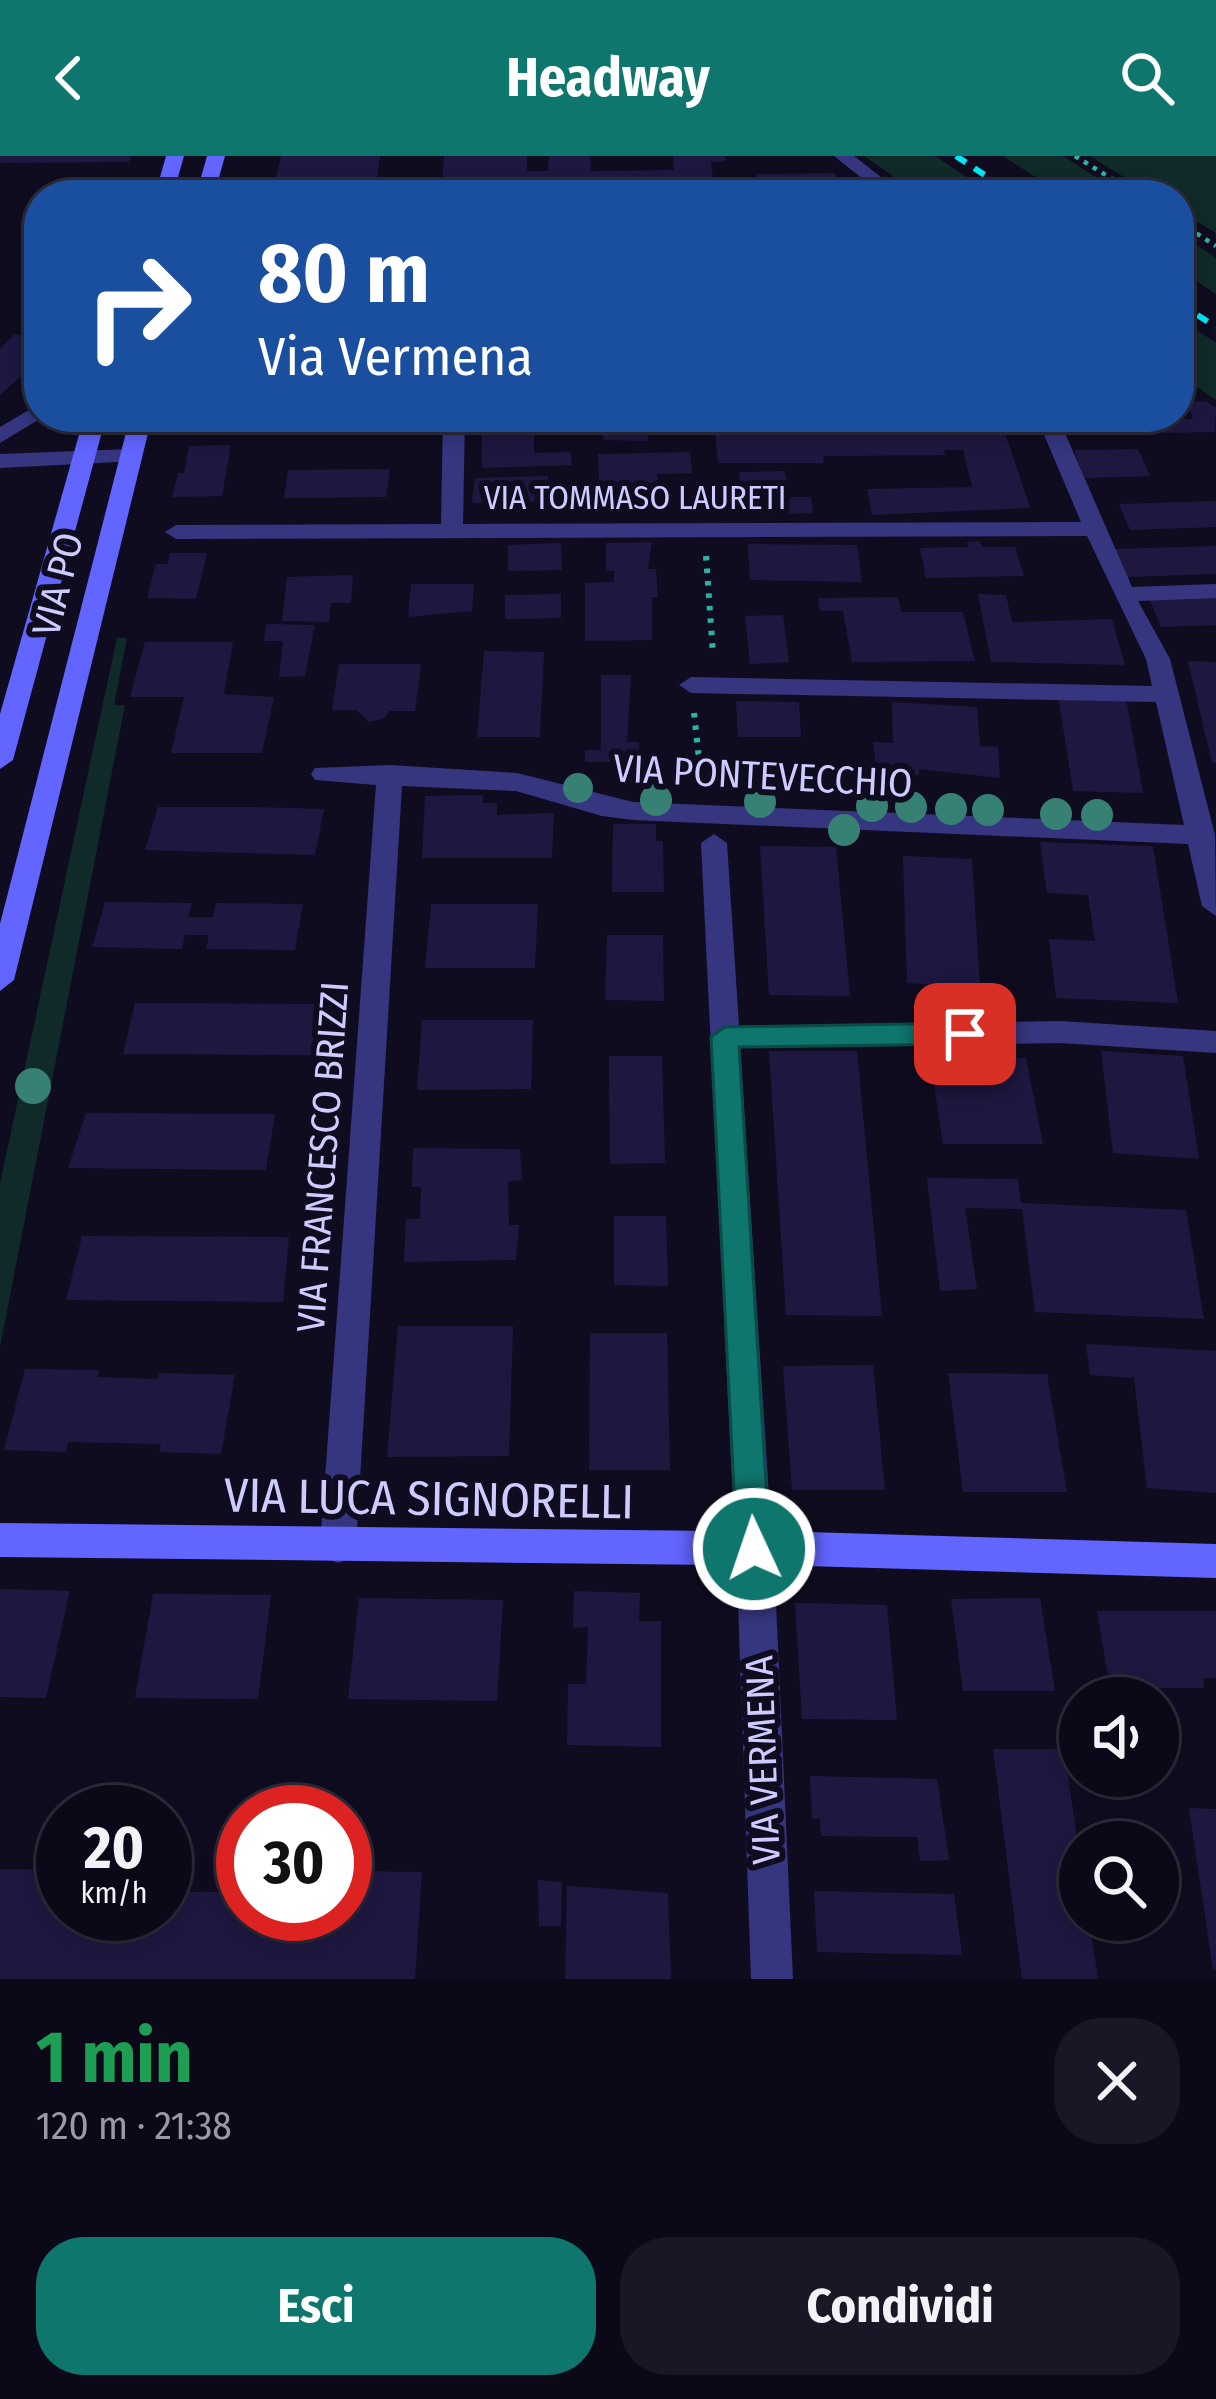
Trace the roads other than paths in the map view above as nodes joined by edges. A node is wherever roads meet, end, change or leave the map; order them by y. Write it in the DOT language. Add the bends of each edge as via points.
graph roads {
  1 [pos="843,156"];
  2 [pos="875,180"];
  3 [pos="90,432"];
  4 [pos="137,432"];
  5 [pos="454,432"];
  6 [pos="1053,432"];
  7 [pos="82,456"];
  8 [pos="130,456"];
  9 [pos="0,461"];
  10 [pos="1094,529"];
  11 [pos="452,531"];
  12 [pos="176,532"];
  13 [pos="1216,591"];
  14 [pos="1123,595"];
  15 [pos="691,685"];
  16 [pos="1168,694"];
  17 [pos="0,760"];
  18 [pos="324,774"];
  19 [pos="390,774"];
  20 [pos="1202,835"];
  21 [pos="714,843"];
  22 [pos="1216,906"];
  23 [pos="0,980"];
  24 [pos="725,1037"];
  25 [pos="1216,1042"];
  26 [pos="0,1540"];
  27 [pos="338,1546"];
  28 [pos="754,1549"];
  29 [pos="1216,1561"];
  30 [pos="772,1979"];
  1 -- 2 [label="street"];
  3 -- 7 [label="main road, VIA PO"];
  4 -- 8 [label="main road, VIA PO"];
  5 -- 11 [label="street"];
  6 -- 10 [label="street"];
  7 -- 8 [label="street"];
  7 -- 9 [label="street"];
  7 -- 17 [label="main road, VIA PO"];
  8 -- 23 [label="main road, VIA PO"];
  10 -- 11 [label="street, VIA TOMMASO LAURETI"];
  10 -- 14 [label="street"];
  11 -- 12 [label="street, VIA TOMMASO LAURETI"];
  13 -- 14 [label="street"];
  14 -- 16 [label="street"];
  15 -- 16 [label="street"];
  16 -- 20 [label="street"];
  18 -- 19 [label="street, VIA PONTEVECCHIO"];
  19 -- 20 [label="street, VIA PONTEVECCHIO" via="517,782 633,811"];
  19 -- 27 [label="street, VIA FRANCESCO BRIZZI"];
  20 -- 22 [label="street"];
  21 -- 24 [label="street, VIA VERMENA"];
  24 -- 25 [label="street" via="1060,1032"];
  24 -- 28 [label="street, VIA VERMENA"];
  26 -- 27 [label="main road, VIA LUCA SIGNORELLI"];
  27 -- 28 [label="main road, VIA LUCA SIGNORELLI"];
  28 -- 29 [label="main road, VIA LUCA SIGNORELLI"];
  28 -- 30 [label="street, VIA VERMENA"];
}
